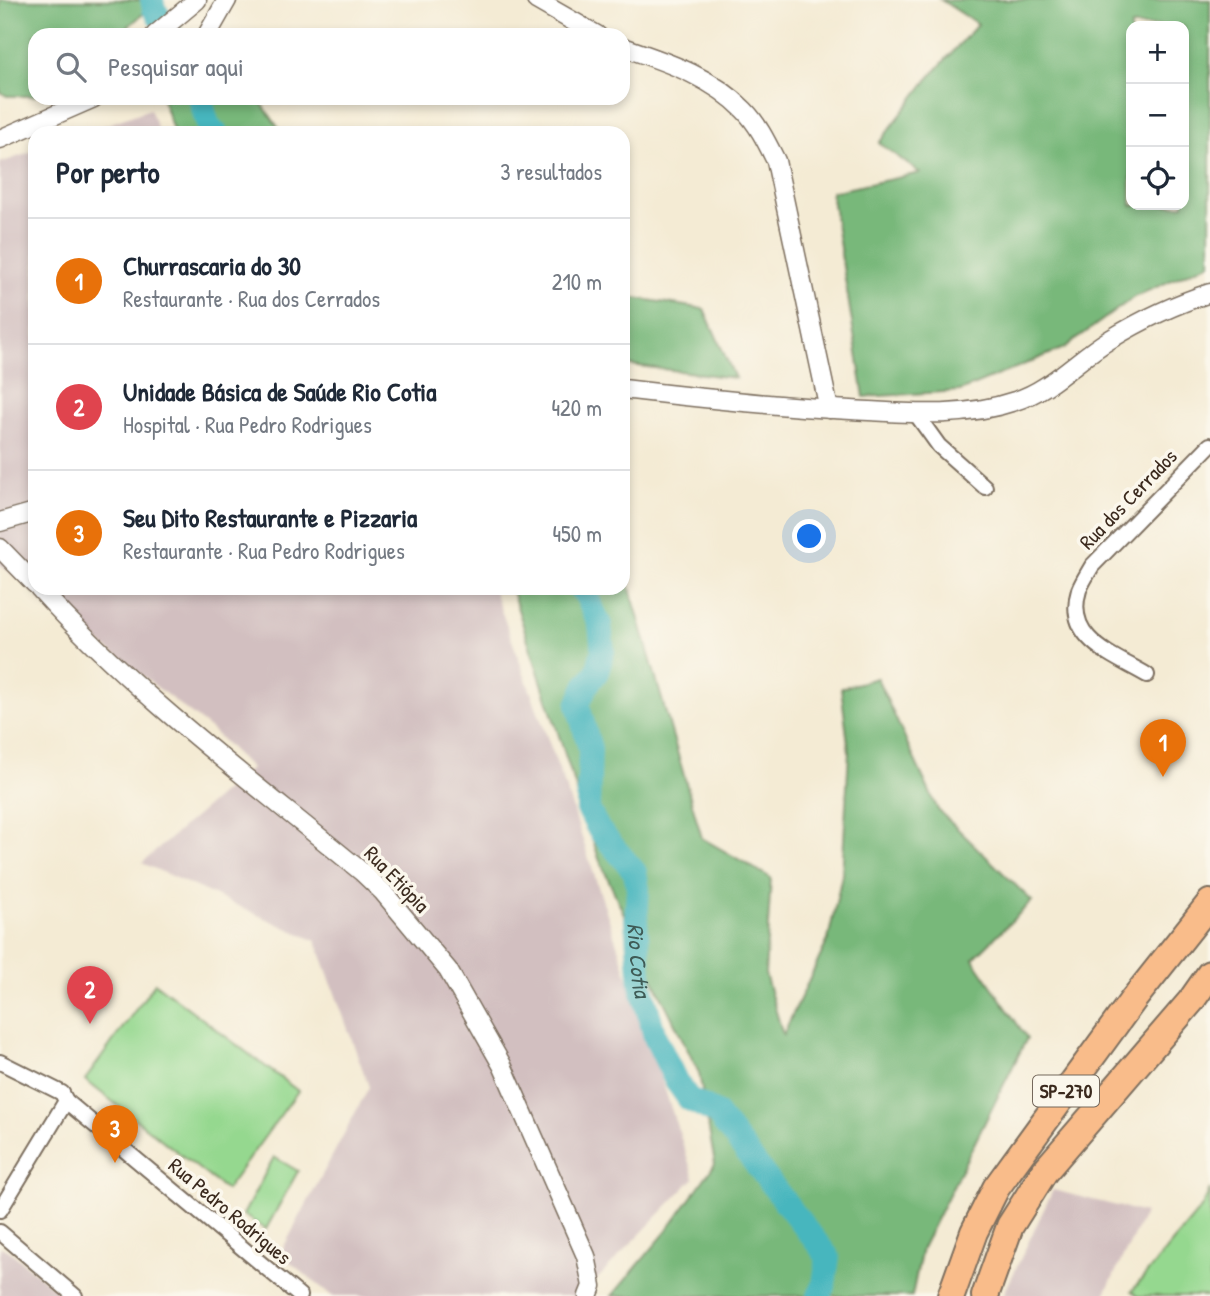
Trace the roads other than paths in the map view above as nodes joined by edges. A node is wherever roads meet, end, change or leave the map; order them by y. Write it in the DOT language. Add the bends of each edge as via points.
graph roads {
  1 [pos="197,0"];
  2 [pos="227,0"];
  3 [pos="536,0"];
  4 [pos="163,28"];
  5 [pos="211,28"];
  6 [pos="585,28"];
  7 [pos="630,49"];
  8 [pos="76,105"];
  9 [pos="29,126"];
  10 [pos="28,127"];
  11 [pos="0,139"];
  12 [pos="1210,293"];
  13 [pos="630,391"];
  14 [pos="829,409"];
  15 [pos="916,414"];
  16 [pos="1210,444"];
  17 [pos="985,487"];
  18 [pos="28,514"];
  19 [pos="7,520"];
  20 [pos="3,549"];
  21 [pos="28,576"];
  22 [pos="45,595"];
  23 [pos="1147,675"];
  24 [pos="1207,906"];
  25 [pos="1210,974"];
  26 [pos="1210,983"];
  27 [pos="1191,1001"];
  28 [pos="0,1062"];
  29 [pos="66,1101"];
  30 [pos="0,1210"];
  31 [pos="0,1232"];
  32 [pos="75,1296"];
  33 [pos="300,1296"];
  34 [pos="588,1296"];
  35 [pos="950,1296"];
  36 [pos="985,1296"];
  1 -- 4 [label="street"];
  2 -- 5 [label="street"];
  3 -- 6 [label="street"];
  7 -- 14 [label="street" via="684,68 705,81 744,109 762,132 776,161"];
  8 -- 9 [label="street"];
  10 -- 11 [label="street"];
  12 -- 15 [label="street" via="1109,340 1017,401 986,409"];
  13 -- 14 [label="street"];
  14 -- 15 [label="street"];
  15 -- 17 [label="street" via="939,446"];
  16 -- 23 [label="street, Rua dos Cerrados" via="1092,566 1079,589 1075,615 1083,633"];
  18 -- 19 [label="street"];
  19 -- 20 [label="street"];
  20 -- 21 [label="street"];
  22 -- 34 [label="street, Rua Etiópia" via="118,670 383,892 448,970 502,1065 586,1256 592,1286"];
  24 -- 35 [label="highway, SP-270" via="996,1188"];
  25 -- 27 [label="highway, SP-270"];
  26 -- 27 [label="street"];
  27 -- 36 [label="highway, SP-270" via="1044,1172 1010,1226"];
  28 -- 29 [label="street, Rua Pedro Rodrigues" via="62,1093"];
  29 -- 30 [label="street"];
  29 -- 33 [label="street, Rua Pedro Rodrigues"];
  31 -- 32 [label="street"];
}
